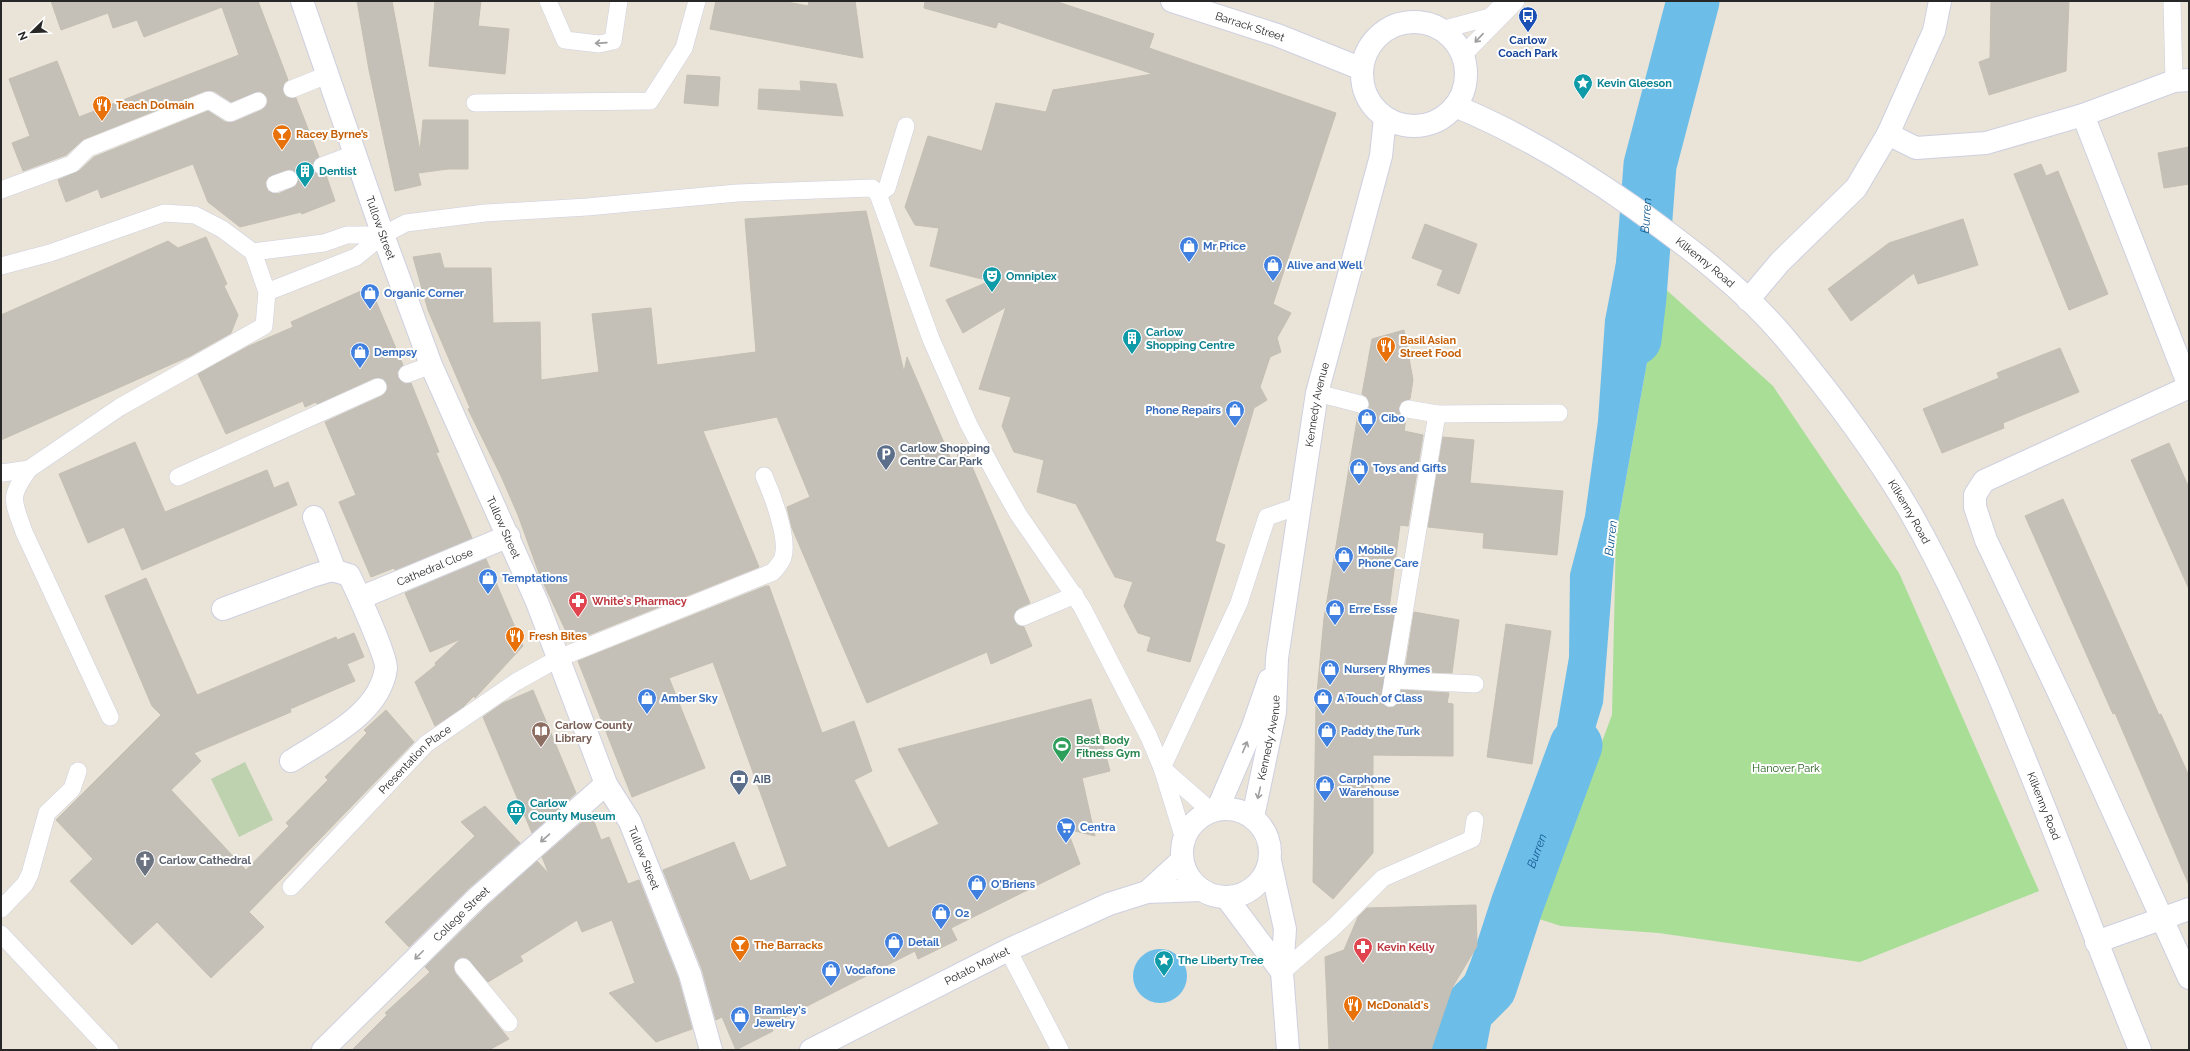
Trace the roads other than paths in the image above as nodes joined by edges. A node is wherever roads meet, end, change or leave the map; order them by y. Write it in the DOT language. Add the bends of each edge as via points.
graph roads {
  1 [pos="302,1"];
  2 [pos="548,1"];
  3 [pos="619,1"];
  4 [pos="697,1"];
  5 [pos="1172,1"];
  6 [pos="1506,1"];
  7 [pos="1516,1"];
  8 [pos="1940,1"];
  9 [pos="2172,1"];
  10 [pos="1442,30"];
  11 [pos="1370,46"];
  12 [pos="1327,54"];
  13 [pos="1462,56"];
  14 [pos="1362,69"];
  15 [pos="327,75"];
  16 [pos="1466,79"];
  17 [pos="2182,80"];
  18 [pos="292,89"];
  19 [pos="258,101"];
  20 [pos="475,103"];
  21 [pos="1455,106"];
  22 [pos="2083,115"];
  23 [pos="1385,118"];
  24 [pos="1487,119"];
  25 [pos="906,126"];
  26 [pos="1415,126"];
  27 [pos="1888,134"];
  28 [pos="354,154"];
  29 [pos="1381,156"];
  30 [pos="322,166"];
  31 [pos="1,190"];
  32 [pos="878,194"];
  33 [pos="383,235"];
  34 [pos="253,252"];
  35 [pos="1,266"];
  36 [pos="267,292"];
  37 [pos="1748,300"];
  38 [pos="432,365"];
  39 [pos="407,374"];
  40 [pos="378,387"];
  41 [pos="2189,387"];
  42 [pos="1317,393"];
  43 [pos="1360,404"];
  44 [pos="1408,409"];
  45 [pos="1559,413"];
  46 [pos="1437,414"];
  47 [pos="29,469"];
  48 [pos="1,472"];
  49 [pos="764,476"];
  50 [pos="178,477"];
  51 [pos="1299,506"];
  52 [pos="314,517"];
  53 [pos="509,536"];
  54 [pos="334,570"];
  55 [pos="1075,595"];
  56 [pos="360,598"];
  57 [pos="223,609"];
  58 [pos="1023,617"];
  59 [pos="559,658"];
  60 [pos="1277,658"];
  61 [pos="1393,680"];
  62 [pos="1475,684"];
  63 [pos="1390,698"];
  64 [pos="110,717"];
  65 [pos="291,762"];
  66 [pos="1162,768"];
  67 [pos="78,771"];
  68 [pos="606,784"];
  69 [pos="1215,810"];
  70 [pos="1253,817"];
  71 [pos="1475,820"];
  72 [pos="1183,850"];
  73 [pos="1270,861"];
  74 [pos="291,887"];
  75 [pos="1201,890"];
  76 [pos="1147,892"];
  77 [pos="1226,897"];
  78 [pos="1,909"];
  79 [pos="2189,909"];
  80 [pos="2162,918"];
  81 [pos="1,934"];
  82 [pos="2096,942"];
  83 [pos="1008,950"];
  84 [pos="463,967"];
  85 [pos="1282,972"];
  86 [pos="2189,978"];
  87 [pos="508,1024"];
  88 [pos="110,1050"];
  89 [pos="323,1050"];
  90 [pos="711,1050"];
  91 [pos="811,1050"];
  92 [pos="1060,1050"];
  93 [pos="1288,1050"];
  94 [pos="2140,1050"];
  1 -- 15 [label="main road, Tullow Street"];
  3 -- 2 [label="lane, one-way" via="613,41 599,44 565,40"];
  4 -- 20 [label="lane" via="684,48 650,101"];
  5 -- 12 [label="main road, Barrack Street"];
  6 -- 10 [label="lane" via="1490,17"];
  7 -- 13 [label="lane, one-way"];
  8 -- 27 [label="main road" via="1934,31"];
  9 -- 17 [label="lane"];
  10 -- 11 [label="main road" via="1426,24 1395,26 1381,34"];
  10 -- 13 [label="main road" via="1454,41"];
  11 -- 12 [label="main road"];
  11 -- 14 [label="main road"];
  12 -- 14 [label="main road, Barrack Street"];
  13 -- 16 [label="main road"];
  14 -- 23 [label="main road" via="1367,96"];
  15 -- 18 [label="lane"];
  15 -- 28 [label="main road, Tullow Street"];
  16 -- 21 [label="main road"];
  16 -- 24 [label="main road"];
  17 -- 22 [label="main road"];
  19 -- 31 [label="lane" via="230,113 209,100 88,148 72,164"];
  21 -- 24 [label="main road, Kilkenny Road"];
  21 -- 26 [label="main road" via="1444,117 1430,124"];
  22 -- 27 [label="main road" via="1986,143 1916,148"];
  22 -- 41 [label="main road"];
  23 -- 26 [label="main road" via="1399,124"];
  23 -- 29 [label="main road, Kennedy Avenue"];
  24 -- 37 [label="main road, Kilkenny Road" via="1598,183 1686,245"];
  25 -- 32 [label="lane" via="887,188"];
  26 -- 29 [label="main road"];
  27 -- 37 [label="main road" via="1856,188 1780,262"];
  28 -- 30 [label="lane"];
  28 -- 33 [label="main road, Tullow Street"];
  29 -- 42 [label="main road, Kennedy Avenue"];
  32 -- 33 [label="lane" via="872,188 749,192 587,207 485,212 406,223"];
  32 -- 55 [label="lane" via="931,339 969,425 1018,514"];
  33 -- 34 [label="lane" via="347,235 324,243"];
  33 -- 36 [label="lane" via="356,257"];
  33 -- 38 [label="main road, Tullow Street"];
  34 -- 35 [label="lane" via="195,215 164,213 50,253"];
  34 -- 36 [label="lane"];
  36 -- 47 [label="lane" via="264,326 120,407"];
  37 -- 82 [label="main road, Kilkenny Road" via="1784,336 1869,447 1908,509 1947,580 1984,660 2056,834"];
  38 -- 39 [label="lane"];
  38 -- 53 [label="main road, Tullow Street"];
  40 -- 50 [label="lane"];
  41 -- 80 [label="main road" via="1984,481 1975,495 1975,507 1986,540"];
  42 -- 43 [label="lane"];
  42 -- 51 [label="main road, Kennedy Avenue"];
  44 -- 46 [label="lane"];
  45 -- 46 [label="lane"];
  46 -- 61 [label="lane"];
  47 -- 48 [label="lane"];
  47 -- 64 [label="lane" via="18,484 13,501 24,532"];
  49 -- 59 [label="lane, Presentation Place" via="776,504 784,545 784,557 773,572"];
  51 -- 60 [label="main road, Kennedy Avenue"];
  51 -- 66 [label="lane" via="1267,517 1239,603"];
  52 -- 54 [label="main road"];
  53 -- 56 [label="main road, Cathedral Close"];
  53 -- 59 [label="main road, Tullow Street"];
  54 -- 56 [label="main road" via="349,575"];
  54 -- 57 [label="main road"];
  55 -- 58 [label="lane"];
  55 -- 66 [label="lane" via="1102,642"];
  56 -- 65 [label="main road" via="387,667 379,691 358,717"];
  59 -- 68 [label="main road, Tullow Street"];
  59 -- 74 [label="lane, Presentation Place" via="516,682 426,744"];
  69 -- 60 [label="main road, Kennedy Avenue, one-way" via="1252,729"];
  60 -- 70 [label="main road, Kennedy Avenue, one-way" via="1275,712"];
  61 -- 62 [label="lane"];
  61 -- 63 [label="lane"];
  66 -- 69 [label="lane"];
  66 -- 72 [label="lane"];
  67 -- 78 [label="lane" via="72,789 47,813 25,884"];
  68 -- 89 [label="main road, College Street, one-way" via="477,898 439,941"];
  68 -- 90 [label="main road, Tullow Street" via="630,822 684,959"];
  69 -- 70 [label="main road" via="1240,810"];
  69 -- 72 [label="main road" via="1198,818 1188,829"];
  70 -- 73 [label="main road" via="1268,837"];
  71 -- 85 [label="lane" via="1472,838 1383,878 1335,926"];
  72 -- 75 [label="main road" via="1187,874"];
  72 -- 76 [label="main road, Potato Market"];
  73 -- 77 [label="main road" via="1255,887 1241,895"];
  73 -- 85 [label="main road" via="1285,929"];
  75 -- 76 [label="main road, Potato Market"];
  75 -- 77 [label="main road"];
  76 -- 83 [label="main road, Potato Market" via="1108,904"];
  77 -- 85 [label="main road"];
  79 -- 80 [label="main road"];
  80 -- 82 [label="main road"];
  80 -- 86 [label="main road"];
  81 -- 88 [label="lane"];
  82 -- 94 [label="main road, Kilkenny Road"];
  83 -- 91 [label="main road, Potato Market"];
  83 -- 92 [label="lane"];
  84 -- 87 [label="lane"];
  85 -- 93 [label="main road"];
}
